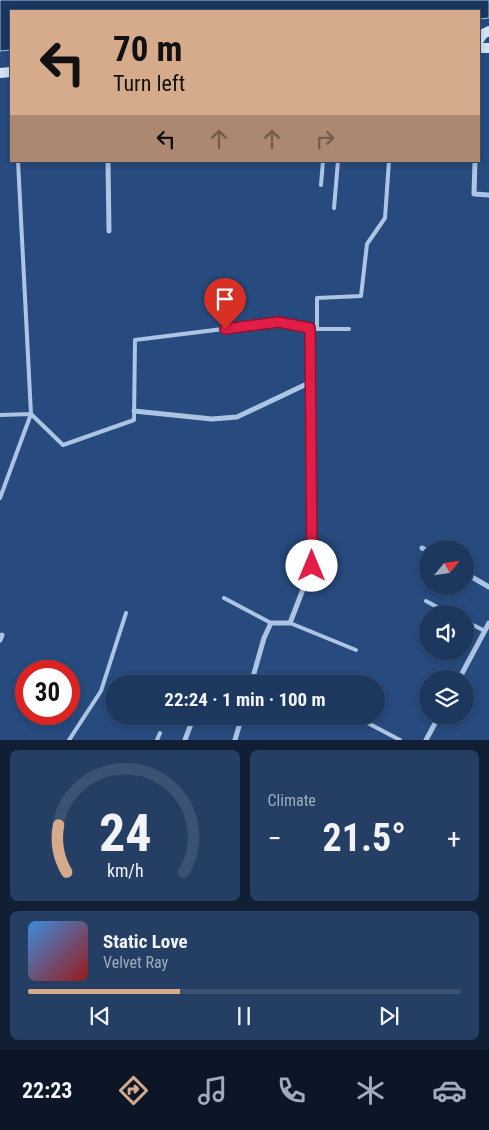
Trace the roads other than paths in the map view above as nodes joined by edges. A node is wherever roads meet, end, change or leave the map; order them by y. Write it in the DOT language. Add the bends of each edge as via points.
graph roads {
  1 [pos="18,162"];
  2 [pos="108,162"];
  3 [pos="323,162"];
  4 [pos="338,162"];
  5 [pos="389,162"];
  6 [pos="475,162"];
  7 [pos="321,185"];
  8 [pos="489,195"];
  9 [pos="334,208"];
  10 [pos="109,231"];
  11 [pos="310,328"];
  12 [pos="317,329"];
  13 [pos="350,329"];
  14 [pos="311,382"];
  15 [pos="134,411"];
  16 [pos="31,414"];
  17 [pos="0,415"];
  18 [pos="0,498"];
  19 [pos="474,578"];
  20 [pos="489,587"];
  21 [pos="224,598"];
  22 [pos="426,601"];
  23 [pos="433,605"];
  24 [pos="126,612"];
  25 [pos="271,622"];
  26 [pos="290,623"];
  27 [pos="489,624"];
  28 [pos="474,626"];
  29 [pos="485,631"];
  30 [pos="356,650"];
  31 [pos="464,670"];
  32 [pos="254,675"];
  33 [pos="191,725"];
  34 [pos="239,725"];
  35 [pos="372,725"];
  36 [pos="434,725"];
  37 [pos="160,733"];
  38 [pos="69,740"];
  39 [pos="157,740"];
  40 [pos="185,740"];
  41 [pos="235,740"];
  42 [pos="400,740"];
  43 [pos="426,740"];
  1 -- 16 [label="lane"];
  2 -- 10 [label="street"];
  3 -- 7 [label="lane"];
  4 -- 9 [label="lane"];
  5 -- 12 [label="lane" via="385,218 367,244 361,296 317,298"];
  6 -- 8 [label="street" via="474,194"];
  11 -- 12 [label="lane"];
  11 -- 14 [label="street"];
  11 -- 15 [label="lane" via="278,322 135,340"];
  12 -- 13 [label="lane"];
  14 -- 15 [label="street" via="236,417 212,419"];
  14 -- 26 [label="street" via="312,566"];
  15 -- 16 [label="lane" via="134,420 63,445"];
  16 -- 17 [label="lane"];
  16 -- 18 [label="lane"];
  19 -- 20 [label="street"];
  21 -- 25 [label="lane"];
  22 -- 23 [label="lane"];
  24 -- 38 [label="lane" via="101,691"];
  25 -- 26 [label="street"];
  25 -- 32 [label="street"];
  26 -- 30 [label="lane"];
  27 -- 29 [label="street"];
  28 -- 29 [label="lane"];
  29 -- 31 [label="street"];
  33 -- 40 [label="street"];
  34 -- 41 [label="street"];
  35 -- 42 [label="lane"];
  36 -- 43 [label="street"];
  37 -- 39 [label="lane"];
}
